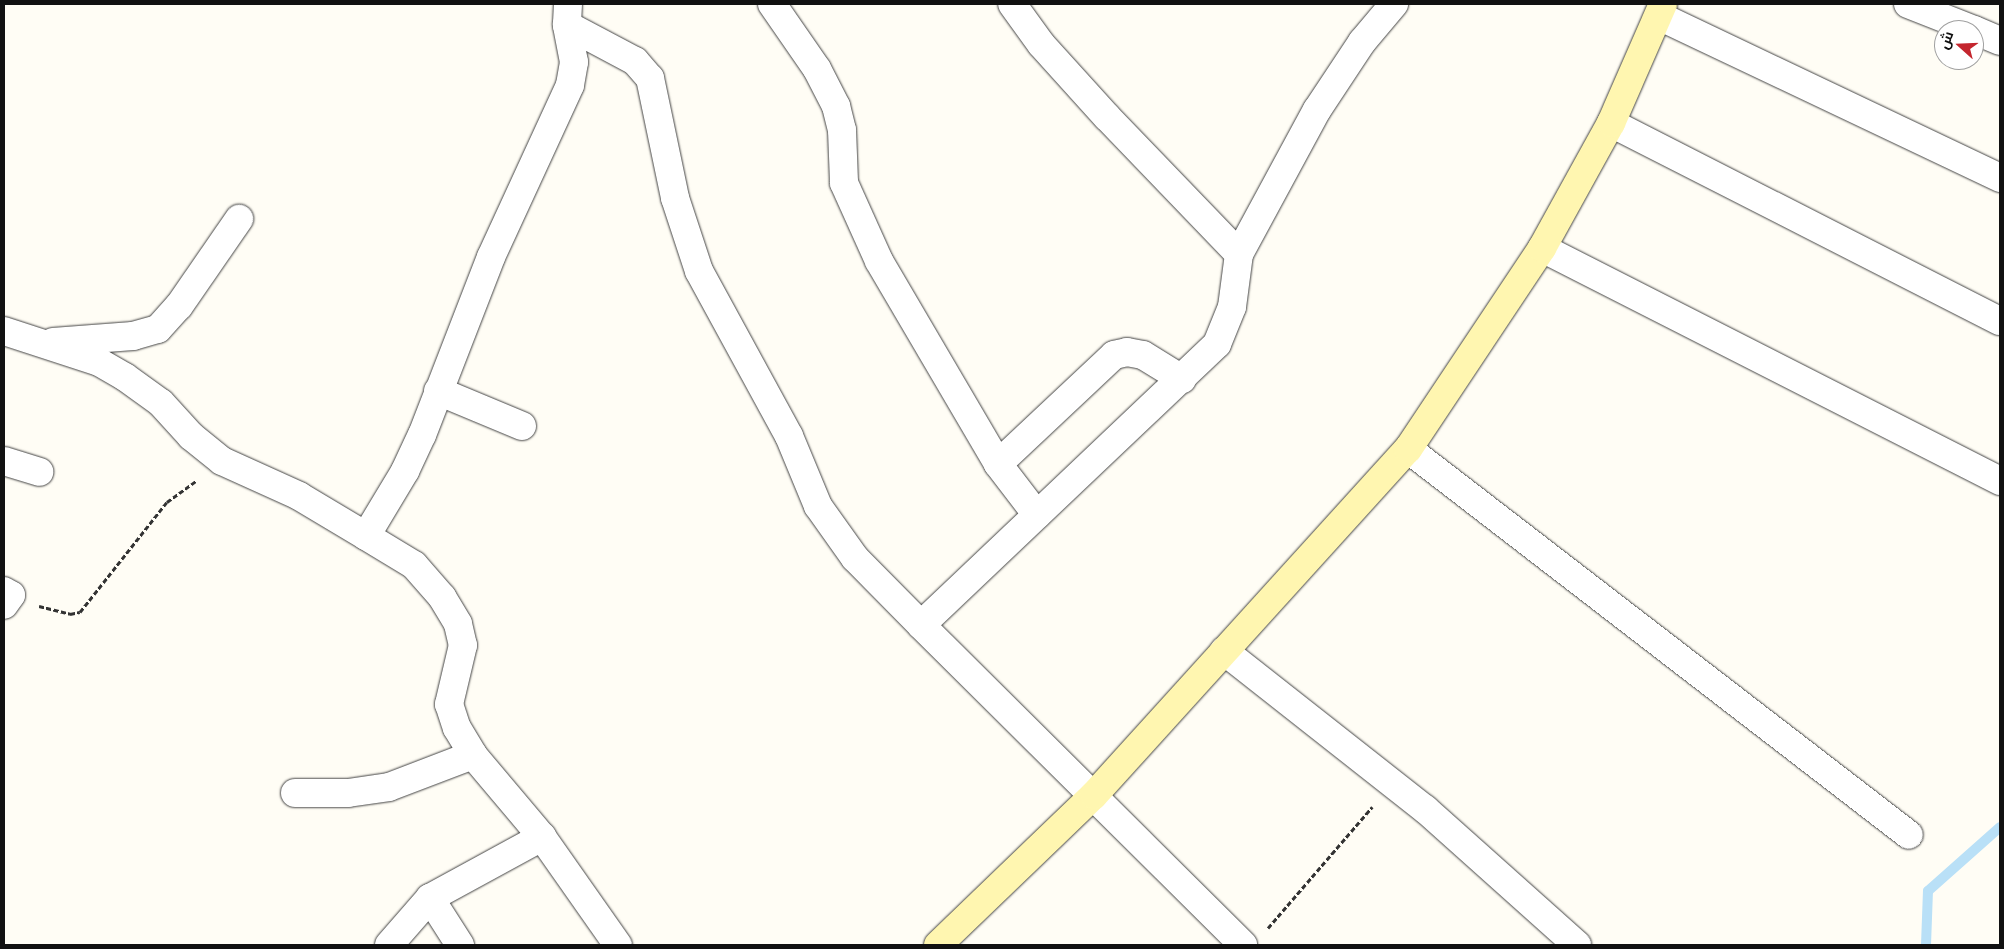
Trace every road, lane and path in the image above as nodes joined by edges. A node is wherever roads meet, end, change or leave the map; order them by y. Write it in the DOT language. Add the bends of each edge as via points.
graph roads {
  1 [pos="772,4"];
  2 [pos="1012,4"];
  3 [pos="1394,4"];
  4 [pos="1908,4"];
  5 [pos="1661,10"];
  6 [pos="567,14"];
  7 [pos="1949,20"];
  8 [pos="1984,34"];
  9 [pos="2000,41"];
  10 [pos="1611,123"];
  11 [pos="2000,178"];
  12 [pos="240,219"];
  13 [pos="1542,248"];
  14 [pos="1238,254"];
  15 [pos="2000,321"];
  16 [pos="4,331"];
  17 [pos="44,343"];
  18 [pos="1182,379"];
  19 [pos="438,391"];
  20 [pos="522,426"];
  21 [pos="1408,449"];
  22 [pos="4,461"];
  23 [pos="998,464"];
  24 [pos="39,472"];
  25 [pos="2000,481"];
  26 [pos="167,502"];
  27 [pos="1037,515"];
  28 [pos="366,536"];
  29 [pos="6,597"];
  30 [pos="921,625"];
  31 [pos="1224,651"];
  32 [pos="473,755"];
  33 [pos="1392,784"];
  34 [pos="296,793"];
  35 [pos="1094,795"];
  36 [pos="1909,835"];
  37 [pos="542,837"];
  38 [pos="430,898"];
  39 [pos="1266,931"];
  40 [pos="389,945"];
  41 [pos="460,945"];
  42 [pos="618,945"];
  43 [pos="938,945"];
  44 [pos="1243,945"];
  45 [pos="1577,945"];
  1 -- 23 [label="street" via="817,69 836,106 842,130 844,183 879,261"];
  2 -- 14 [label="street" via="1094,103"];
  3 -- 14 [label="street" via="1362,42 1318,110"];
  4 -- 7 [label="street"];
  5 -- 10 [label="street"];
  5 -- 11 [label="street"];
  6 -- 19 [label="street" via="574,62 570,85 491,257"];
  6 -- 30 [label="street" via="635,61 650,78 675,198 699,271 790,436 818,506 856,558"];
  8 -- 9 [label="street"];
  10 -- 13 [label="street"];
  10 -- 15 [label="street"];
  12 -- 17 [label="street" via="179,306 158,329 133,336"];
  13 -- 21 [label="street"];
  13 -- 25 [label="street"];
  14 -- 18 [label="street" via="1232,308 1225,327 1216,344"];
  16 -- 17 [label="street"];
  17 -- 28 [label="street" via="99,362 125,376 161,403 191,436 222,461 299,496"];
  18 -- 23 [label="street" via="1144,355 1127,352 1114,355"];
  18 -- 27 [label="street"];
  19 -- 20 [label="street"];
  19 -- 28 [label="street" via="405,471"];
  21 -- 31 [label="street"];
  21 -- 36 [label="street"];
  22 -- 24 [label="street"];
  23 -- 27 [label="street"];
  26 -- 29 [label="path" via="80,612 58,612"];
  27 -- 30 [label="street"];
  28 -- 32 [label="street" via="414,565 442,597 458,624 463,645 449,704 457,728"];
  30 -- 35 [label="street"];
  31 -- 33 [label="street"];
  31 -- 35 [label="street"];
  32 -- 34 [label="street" via="389,787 348,793"];
  32 -- 37 [label="street"];
  33 -- 39 [label="path"];
  33 -- 45 [label="street" via="1425,809"];
  35 -- 43 [label="street"];
  35 -- 44 [label="street"];
  37 -- 38 [label="street"];
  37 -- 42 [label="street"];
  38 -- 40 [label="street"];
  38 -- 41 [label="street"];
}
